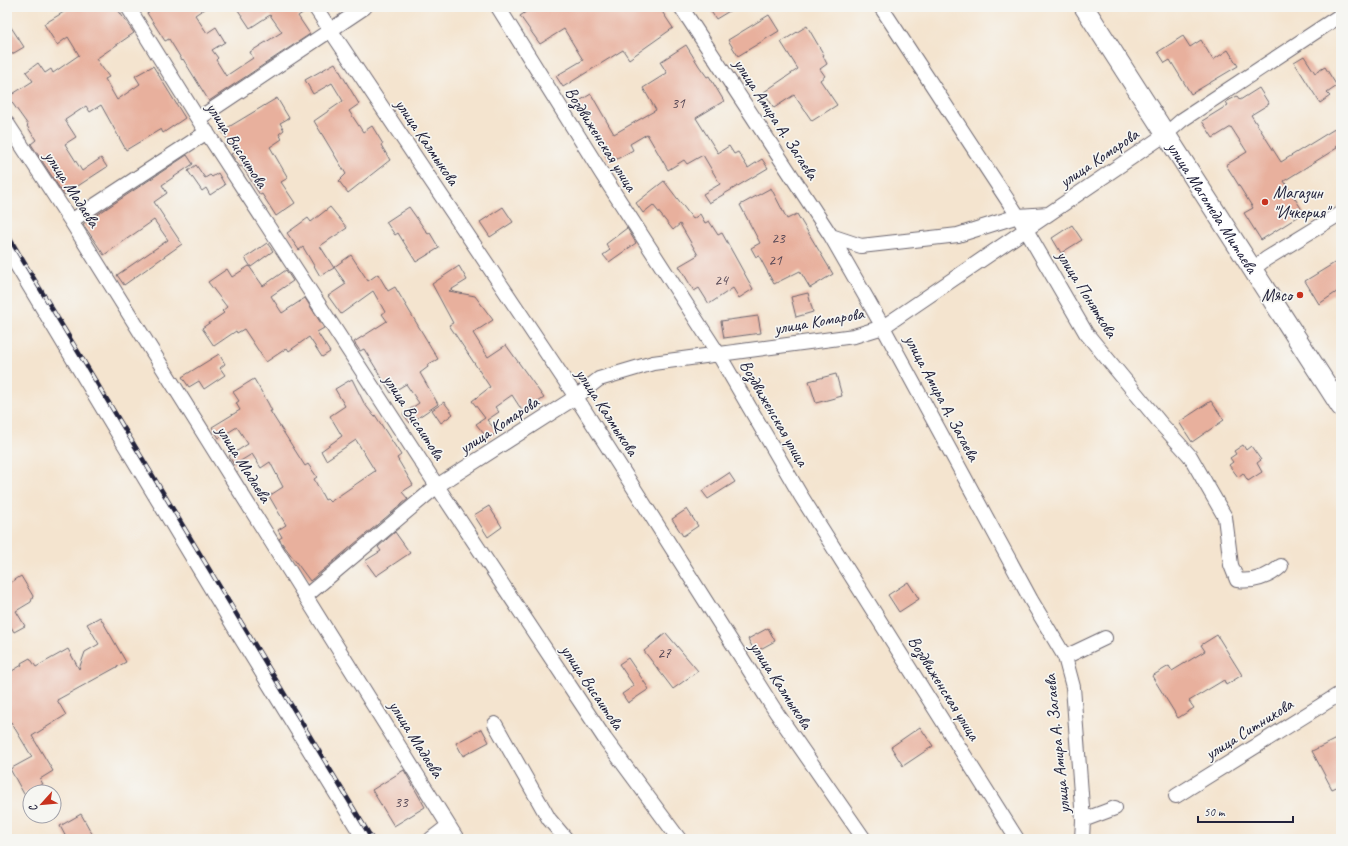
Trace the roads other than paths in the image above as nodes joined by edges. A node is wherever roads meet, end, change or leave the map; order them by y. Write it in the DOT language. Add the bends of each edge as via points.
graph roads {
  1 [pos="128,7"];
  2 [pos="315,7"];
  3 [pos="365,7"];
  4 [pos="498,7"];
  5 [pos="681,7"];
  6 [pos="881,7"];
  7 [pos="1090,10"];
  8 [pos="1341,15"];
  9 [pos="330,30"];
  10 [pos="198,119"];
  11 [pos="7,123"];
  12 [pos="207,132"];
  13 [pos="1166,134"];
  14 [pos="1341,213"];
  15 [pos="1049,214"];
  16 [pos="1018,216"];
  17 [pos="71,221"];
  18 [pos="1027,230"];
  19 [pos="831,236"];
  20 [pos="7,249"];
  21 [pos="1253,269"];
  22 [pos="884,327"];
  23 [pos="720,355"];
  24 [pos="576,397"];
  25 [pos="1341,407"];
  26 [pos="437,486"];
  27 [pos="1281,566"];
  28 [pos="306,596"];
  29 [pos="1105,638"];
  30 [pos="1065,657"];
  31 [pos="1341,693"];
  32 [pos="495,724"];
  33 [pos="1176,796"];
  34 [pos="1115,808"];
  35 [pos="1083,820"];
  36 [pos="448,826"];
  37 [pos="364,839"];
  38 [pos="431,839"];
  39 [pos="457,839"];
  40 [pos="566,839"];
  41 [pos="679,839"];
  42 [pos="864,839"];
  43 [pos="1017,839"];
  44 [pos="1082,839"];
  1 -- 10 [label="street, улица Висаитова"];
  2 -- 9 [label="street, улица Калмыкова"];
  3 -- 9 [label="street"];
  4 -- 23 [label="street, Воздвиженская улица" via="602,174"];
  5 -- 19 [label="street, улица Амира А. Загаева"];
  6 -- 16 [label="street, улица Поняткова"];
  7 -- 13 [label="street, улица Магомеда Митаева"];
  8 -- 13 [label="street, улица Комарова" via="1182,120"];
  9 -- 10 [label="street"];
  9 -- 24 [label="street, улица Калмыкова"];
  10 -- 12 [label="street, улица Висаитова"];
  11 -- 17 [label="street, улица Мадаева"];
  12 -- 17 [label="street"];
  12 -- 26 [label="street, улица Висаитова"];
  13 -- 15 [label="street, улица Комарова"];
  13 -- 21 [label="street, улица Магомеда Митаева"];
  14 -- 21 [label="street"];
  15 -- 16 [label="street"];
  15 -- 18 [label="street, улица Комарова"];
  16 -- 18 [label="street, улица Поняткова"];
  16 -- 19 [label="street" via="958,235 861,246"];
  17 -- 28 [label="street, улица Мадаева"];
  18 -- 22 [label="street, улица Комарова"];
  18 -- 27 [label="street, улица Поняткова" via="1086,333 1190,456 1225,517 1231,565 1237,580 1248,582 1272,574"];
  19 -- 22 [label="street, улица Амира А. Загаева"];
  20 -- 37 [label="street"];
  21 -- 25 [label="street, улица Магомеда Митаева"];
  22 -- 23 [label="street, улица Комарова" via="854,336"];
  22 -- 30 [label="street, улица Амира А. Загаева" via="1031,600"];
  23 -- 24 [label="street, улица Комарова" via="652,363 599,379"];
  23 -- 43 [label="street, Воздвиженская улица" via="801,496"];
  24 -- 26 [label="street, улица Комарова"];
  24 -- 42 [label="street, улица Калмыкова" via="776,712"];
  26 -- 28 [label="street, улица Комарова"];
  26 -- 41 [label="street, улица Висаитова" via="604,739"];
  28 -- 36 [label="street, улица Мадаева"];
  29 -- 30 [label="street"];
  30 -- 35 [label="street, улица Амира А. Загаева" via="1073,687"];
  31 -- 33 [label="street, улица Ситникова"];
  32 -- 40 [label="street" via="549,819"];
  34 -- 35 [label="street"];
  35 -- 44 [label="street, улица Амира А. Загаева"];
  36 -- 38 [label="street"];
  36 -- 39 [label="street, улица Мадаева"];
}
